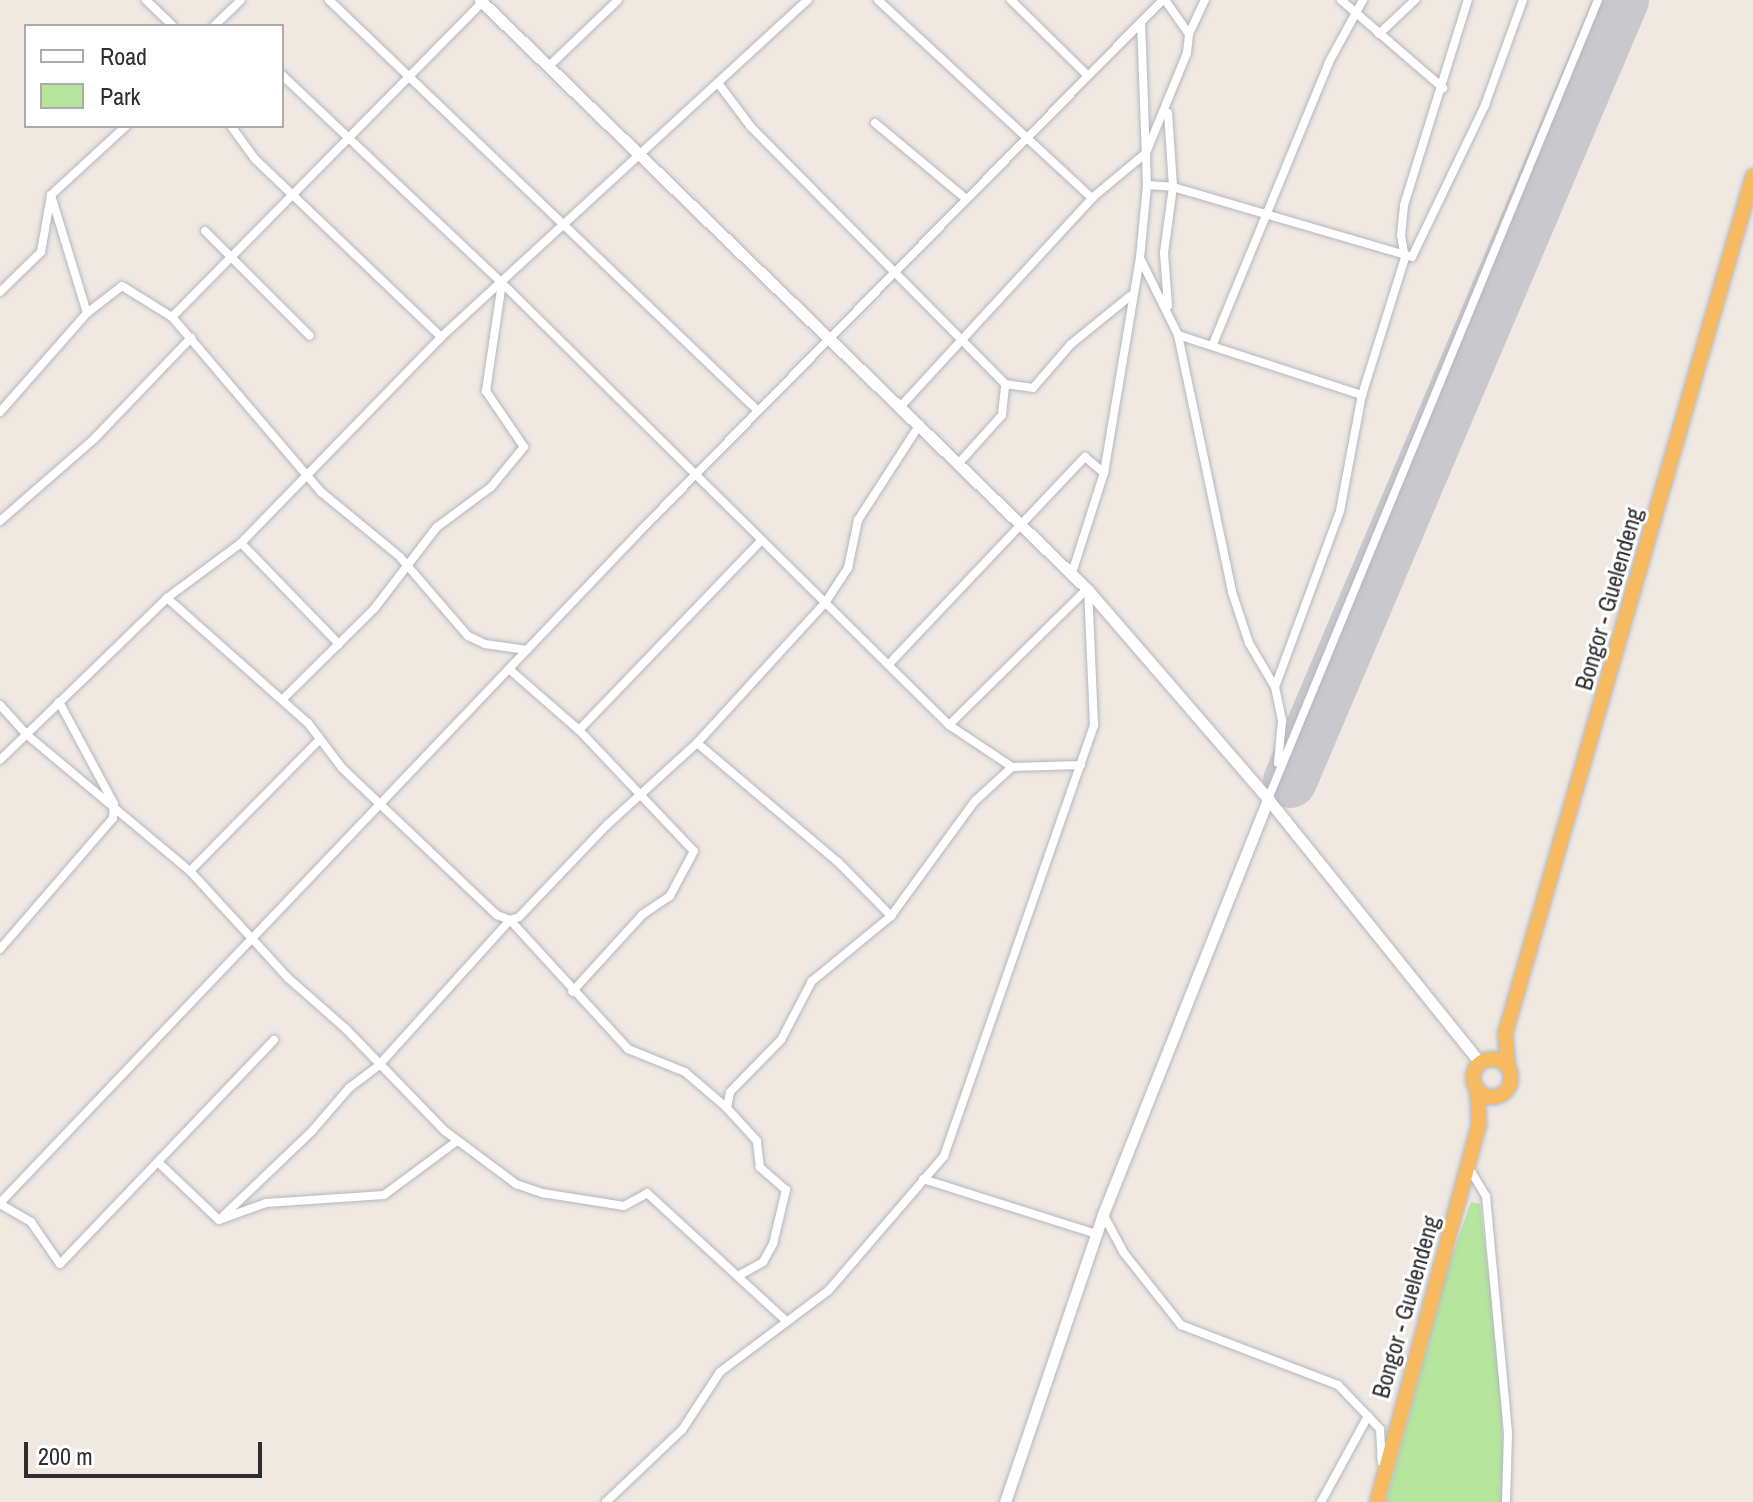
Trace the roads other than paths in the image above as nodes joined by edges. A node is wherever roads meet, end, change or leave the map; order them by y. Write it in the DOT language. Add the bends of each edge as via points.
graph roads {
  1 [pos="146,0"];
  2 [pos="241,0"];
  3 [pos="329,0"];
  4 [pos="618,0"];
  5 [pos="807,0"];
  6 [pos="878,0"];
  7 [pos="1011,0"];
  8 [pos="1147,0"];
  9 [pos="1164,0"];
  10 [pos="1205,0"];
  11 [pos="1341,0"];
  12 [pos="1363,0"];
  13 [pos="1415,0"];
  14 [pos="1468,0"];
  15 [pos="1523,0"];
  16 [pos="1598,0"];
  17 [pos="483,1"];
  18 [pos="1154,9"];
  19 [pos="1357,15"];
  20 [pos="224,17"];
  21 [pos="1141,23"];
  22 [pos="171,24"];
  23 [pos="216,24"];
  24 [pos="231,24"];
  25 [pos="1189,34"];
  26 [pos="1379,34"];
  27 [pos="549,66"];
  28 [pos="409,74"];
  29 [pos="1087,75"];
  30 [pos="284,77"];
  31 [pos="718,83"];
  32 [pos="1443,88"];
  33 [pos="1168,108"];
  34 [pos="875,123"];
  35 [pos="124,128"];
  36 [pos="233,128"];
  37 [pos="1026,136"];
  38 [pos="346,138"];
  39 [pos="639,152"];
  40 [pos="1146,153"];
  41 [pos="1753,176"];
  42 [pos="1147,185"];
  43 [pos="1173,187"];
  44 [pos="292,194"];
  45 [pos="51,195"];
  46 [pos="965,198"];
  47 [pos="1092,198"];
  48 [pos="1268,217"];
  49 [pos="561,226"];
  50 [pos="205,231"];
  51 [pos="232,256"];
  52 [pos="1140,258"];
  53 [pos="1405,258"];
  54 [pos="895,270"];
  55 [pos="502,283"];
  56 [pos="0,292"];
  57 [pos="1130,296"];
  58 [pos="1168,307"];
  59 [pos="87,313"];
  60 [pos="172,317"];
  61 [pos="1178,335"];
  62 [pos="310,336"];
  63 [pos="441,337"];
  64 [pos="832,337"];
  65 [pos="962,337"];
  66 [pos="191,338"];
  67 [pos="1213,344"];
  68 [pos="1005,384"];
  69 [pos="1362,395"];
  70 [pos="901,406"];
  71 [pos="758,411"];
  72 [pos="0,412"];
  73 [pos="920,424"];
  74 [pos="959,463"];
  75 [pos="305,473"];
  76 [pos="1104,473"];
  77 [pos="694,476"];
  78 [pos="0,521"];
  79 [pos="1023,525"];
  80 [pos="761,541"];
  81 [pos="241,543"];
  82 [pos="409,568"];
  83 [pos="1072,573"];
  84 [pos="1087,589"];
  85 [pos="167,598"];
  86 [pos="825,603"];
  87 [pos="339,644"];
  88 [pos="527,650"];
  89 [pos="890,663"];
  90 [pos="509,669"];
  91 [pos="1275,687"];
  92 [pos="282,700"];
  93 [pos="59,702"];
  94 [pos="0,705"];
  95 [pos="949,725"];
  96 [pos="579,730"];
  97 [pos="26,734"];
  98 [pos="320,739"];
  99 [pos="697,743"];
  100 [pos="0,760"];
  101 [pos="1081,765"];
  102 [pos="1012,767"];
  103 [pos="639,795"];
  104 [pos="1268,799"];
  105 [pos="382,802"];
  106 [pos="114,804"];
  107 [pos="190,871"];
  108 [pos="891,916"];
  109 [pos="510,920"];
  110 [pos="254,935"];
  111 [pos="0,949"];
  112 [pos="572,992"];
  113 [pos="1505,1034"];
  114 [pos="274,1040"];
  115 [pos="1484,1061"];
  116 [pos="379,1065"];
  117 [pos="1508,1067"];
  118 [pos="1477,1088"];
  119 [pos="1501,1094"];
  120 [pos="727,1108"];
  121 [pos="1479,1125"];
  122 [pos="457,1141"];
  123 [pos="160,1164"];
  124 [pos="1468,1167"];
  125 [pos="923,1179"];
  126 [pos="0,1203"];
  127 [pos="1103,1214"];
  128 [pos="219,1220"];
  129 [pos="1096,1234"];
  130 [pos="738,1276"];
  131 [pos="786,1321"];
  132 [pos="1368,1416"];
  133 [pos="1377,1500"];
  134 [pos="606,1502"];
  135 [pos="1005,1502"];
  136 [pos="1321,1502"];
  137 [pos="1506,1502"];
  1 -- 22 [label="street"];
  2 -- 20 [label="street"];
  3 -- 28 [label="street"];
  4 -- 27 [label="street"];
  5 -- 31 [label="street"];
  6 -- 37 [label="street"];
  7 -- 29 [label="street"];
  8 -- 18 [label="street"];
  9 -- 18 [label="street"];
  9 -- 25 [label="street"];
  10 -- 25 [label="street"];
  11 -- 19 [label="street"];
  12 -- 19 [label="street"];
  13 -- 26 [label="street"];
  14 -- 32 [label="street"];
  15 -- 53 [label="street" via="1452,179 1424,240"];
  16 -- 104 [label="street"];
  17 -- 27 [label="street"];
  17 -- 28 [label="street"];
  18 -- 21 [label="street"];
  19 -- 26 [label="street"];
  19 -- 48 [label="street" via="1329,62"];
  20 -- 23 [label="street"];
  20 -- 24 [label="street"];
  21 -- 29 [label="street"];
  21 -- 40 [label="street"];
  25 -- 33 [label="street"];
  26 -- 32 [label="street"];
  27 -- 39 [label="street"];
  28 -- 38 [label="street"];
  28 -- 49 [label="street"];
  29 -- 37 [label="street"];
  30 -- 38 [label="street"];
  31 -- 39 [label="street"];
  31 -- 54 [label="street" via="751,127"];
  32 -- 53 [label="street" via="1402,218"];
  33 -- 40 [label="street"];
  33 -- 43 [label="street"];
  34 -- 46 [label="street"];
  35 -- 45 [label="street"];
  36 -- 44 [label="street"];
  37 -- 46 [label="street"];
  37 -- 47 [label="street"];
  38 -- 44 [label="street"];
  38 -- 55 [label="street"];
  39 -- 49 [label="street"];
  39 -- 64 [label="street"];
  40 -- 42 [label="street"];
  40 -- 47 [label="street"];
  41 -- 113 [label="highway, Bongor - Guelendeng"];
  42 -- 43 [label="street"];
  42 -- 52 [label="street"];
  43 -- 48 [label="street"];
  43 -- 58 [label="street" via="1164,253"];
  44 -- 51 [label="street"];
  44 -- 63 [label="street"];
  45 -- 56 [label="street" via="41,252"];
  45 -- 59 [label="street"];
  46 -- 54 [label="street"];
  47 -- 65 [label="street"];
  48 -- 53 [label="street"];
  48 -- 67 [label="street"];
  49 -- 55 [label="street"];
  49 -- 71 [label="street"];
  50 -- 51 [label="street"];
  51 -- 60 [label="street"];
  51 -- 62 [label="street"];
  52 -- 57 [label="street"];
  52 -- 58 [label="street"];
  53 -- 69 [label="street"];
  54 -- 64 [label="street"];
  54 -- 65 [label="street"];
  55 -- 63 [label="street"];
  55 -- 77 [label="street"];
  55 -- 82 [label="street" via="486,391 524,447 491,487 437,527"];
  57 -- 68 [label="street" via="1071,344 1033,388"];
  57 -- 76 [label="street"];
  58 -- 61 [label="street"];
  59 -- 60 [label="street" via="122,286"];
  59 -- 72 [label="street"];
  60 -- 66 [label="street"];
  61 -- 67 [label="street"];
  61 -- 91 [label="street" via="1232,592 1249,643"];
  63 -- 75 [label="street"];
  64 -- 70 [label="street"];
  64 -- 71 [label="street"];
  65 -- 68 [label="street"];
  65 -- 70 [label="street"];
  66 -- 75 [label="street"];
  66 -- 78 [label="street" via="95,438"];
  67 -- 69 [label="street"];
  68 -- 74 [label="street" via="1002,415"];
  69 -- 91 [label="street" via="1340,511"];
  70 -- 73 [label="street"];
  71 -- 77 [label="street"];
  73 -- 74 [label="street"];
  73 -- 86 [label="street" via="858,520 848,568"];
  74 -- 79 [label="street"];
  75 -- 81 [label="street"];
  75 -- 82 [label="street"];
  76 -- 79 [label="street" via="1085,457"];
  76 -- 83 [label="street"];
  77 -- 80 [label="street"];
  77 -- 88 [label="street"];
  79 -- 83 [label="street"];
  79 -- 89 [label="street"];
  80 -- 86 [label="street"];
  80 -- 96 [label="street"];
  81 -- 85 [label="street"];
  81 -- 87 [label="street"];
  82 -- 87 [label="street"];
  82 -- 88 [label="street" via="468,636"];
  83 -- 84 [label="street"];
  84 -- 95 [label="street"];
  84 -- 101 [label="street" via="1094,725"];
  84 -- 104 [label="street"];
  85 -- 92 [label="street"];
  85 -- 93 [label="street"];
  86 -- 89 [label="street"];
  86 -- 99 [label="street"];
  87 -- 92 [label="street"];
  88 -- 90 [label="street"];
  89 -- 95 [label="street"];
  90 -- 96 [label="street"];
  90 -- 105 [label="street"];
  91 -- 104 [label="street" via="1282,721 1280,755"];
  92 -- 98 [label="street"];
  93 -- 97 [label="street"];
  93 -- 106 [label="street"];
  94 -- 97 [label="street"];
  95 -- 102 [label="street"];
  96 -- 103 [label="street"];
  97 -- 100 [label="street"];
  97 -- 106 [label="street"];
  98 -- 105 [label="street" via="342,768"];
  98 -- 107 [label="street"];
  99 -- 103 [label="street"];
  99 -- 108 [label="street" via="838,862"];
  101 -- 102 [label="street"];
  101 -- 125 [label="street" via="944,1156"];
  102 -- 108 [label="street" via="975,801"];
  103 -- 109 [label="street" via="519,917"];
  103 -- 112 [label="street" via="694,851 692,858 670,896 643,914"];
  104 -- 115 [label="street"];
  104 -- 127 [label="street"];
  105 -- 109 [label="street" via="497,915"];
  105 -- 110 [label="street"];
  106 -- 107 [label="street"];
  106 -- 111 [label="street" via="113,818"];
  107 -- 110 [label="street"];
  108 -- 120 [label="street" via="812,981 781,1040 730,1092"];
  109 -- 112 [label="street"];
  109 -- 116 [label="street"];
  110 -- 116 [label="street" via="288,978"];
  110 -- 126 [label="street"];
  112 -- 120 [label="street" via="628,1049 685,1072"];
  113 -- 115 [label="highway, Bongor - Guelendeng"];
  113 -- 117 [label="highway, Bongor - Guelendeng"];
  114 -- 123 [label="street"];
  115 -- 117 [label="highway"];
  115 -- 118 [label="highway" via="1473,1075"];
  116 -- 122 [label="street"];
  116 -- 128 [label="street" via="349,1088"];
  117 -- 119 [label="highway" via="1510,1084"];
  118 -- 119 [label="highway" via="1488,1096"];
  118 -- 121 [label="highway, Bongor - Guelendeng"];
  119 -- 121 [label="highway, Bongor - Guelendeng"];
  120 -- 130 [label="street" via="757,1141 760,1167 786,1190 773,1244 763,1262"];
  121 -- 124 [label="highway, Bongor - Guelendeng"];
  122 -- 128 [label="street" via="384,1195 266,1203"];
  122 -- 130 [label="street" via="516,1184 542,1193 624,1206 647,1193"];
  123 -- 126 [label="street" via="60,1264 31,1222"];
  123 -- 128 [label="street"];
  124 -- 133 [label="highway, Bongor - Guelendeng"];
  124 -- 137 [label="street" via="1486,1196 1508,1434"];
  125 -- 129 [label="street"];
  125 -- 131 [label="street" via="828,1291"];
  127 -- 129 [label="street"];
  127 -- 132 [label="street" via="1124,1253 1181,1325 1338,1385"];
  129 -- 135 [label="street"];
  130 -- 131 [label="street"];
  131 -- 134 [label="street" via="720,1372 682,1430"];
  132 -- 133 [label="street" via="1380,1429 1383,1454"];
  132 -- 136 [label="street"];
}
